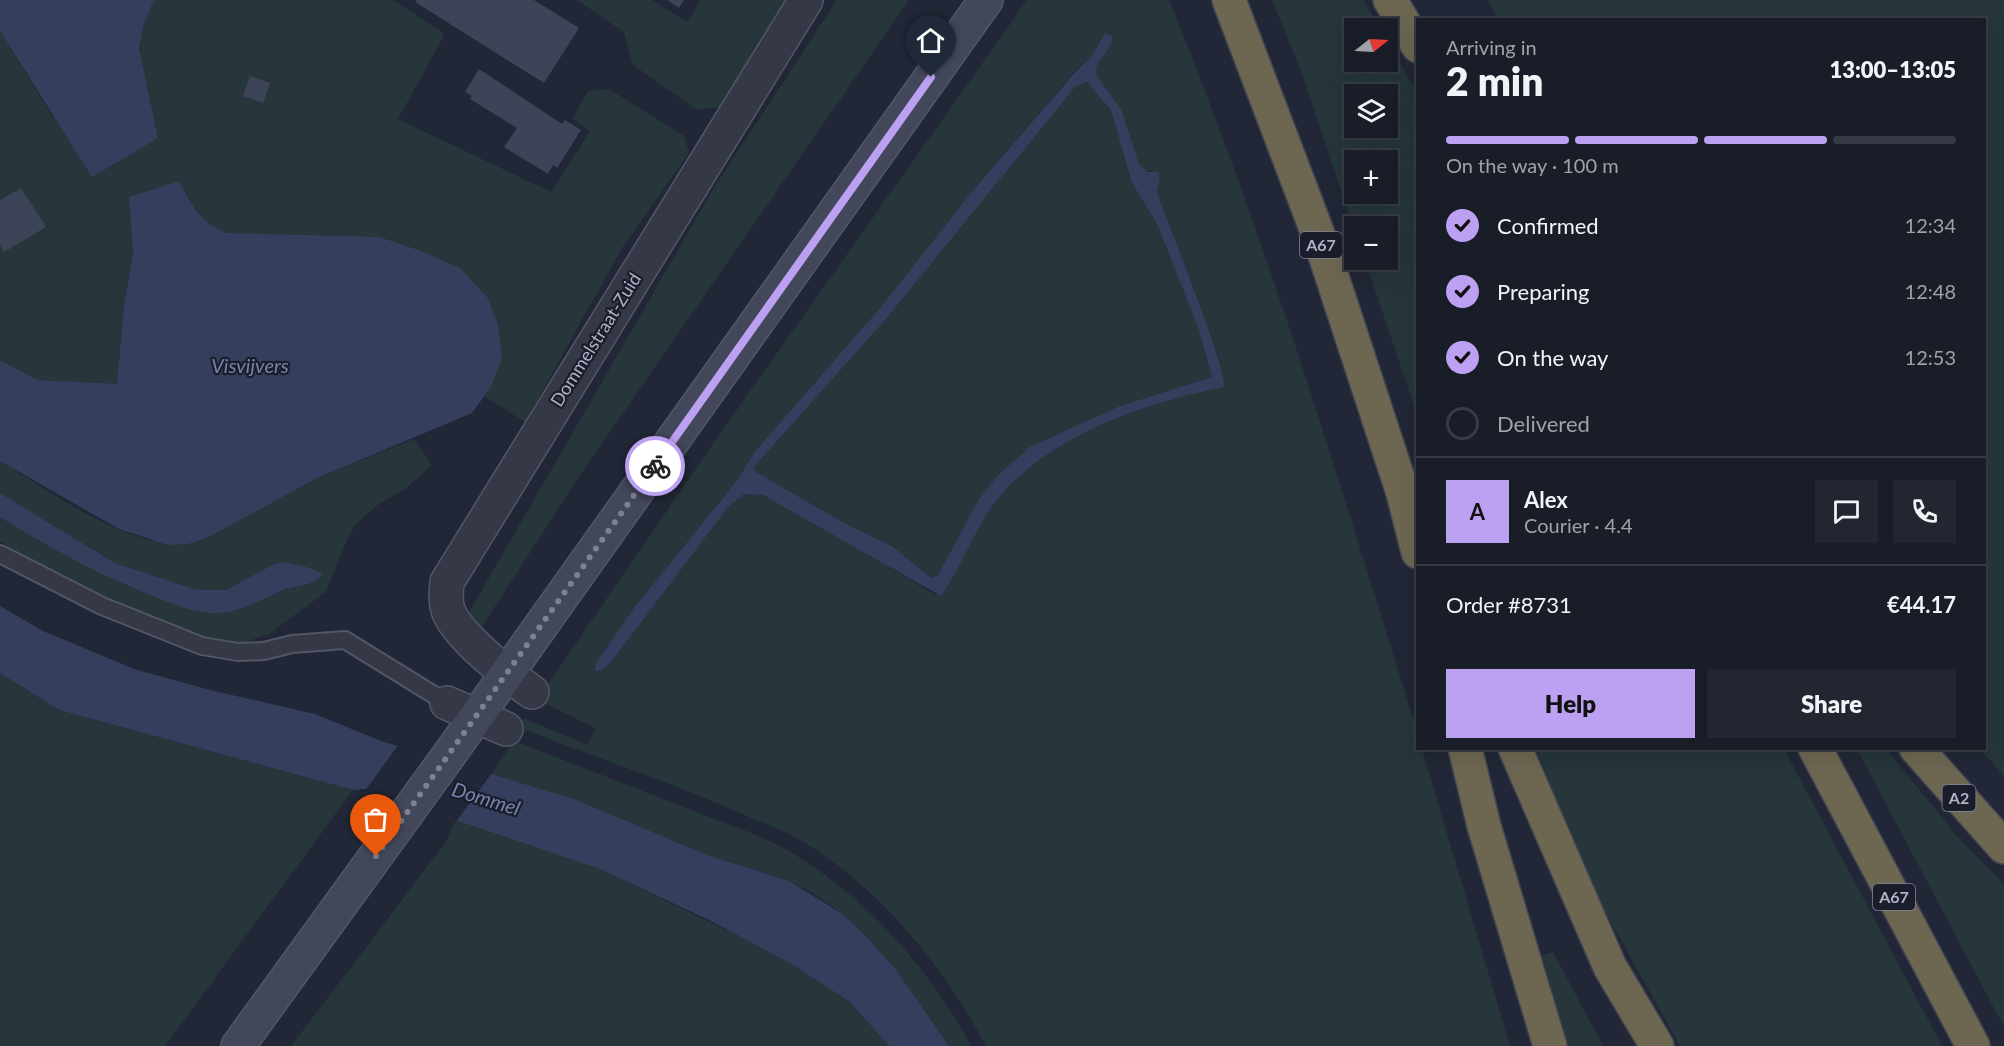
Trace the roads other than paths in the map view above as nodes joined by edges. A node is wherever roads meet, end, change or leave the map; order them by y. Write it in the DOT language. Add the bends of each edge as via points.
graph roads {
  1 [pos="806,0"];
  2 [pos="986,0"];
  3 [pos="1229,0"];
  4 [pos="1390,0"];
  5 [pos="1416,43"];
  6 [pos="1403,493"];
  7 [pos="1416,521"];
  8 [pos="1416,544"];
  9 [pos="0,554"];
  10 [pos="519,683"];
  11 [pos="447,703"];
  12 [pos="476,717"];
  13 [pos="506,729"];
  14 [pos="1465,750"];
  15 [pos="1516,750"];
  16 [pos="1816,750"];
  17 [pos="1918,750"];
  18 [pos="2004,847"];
  19 [pos="238,1046"];
  20 [pos="1550,1046"];
  21 [pos="1657,1046"];
  22 [pos="1973,1046"];
  1 -- 10 [label="street, Dommelstraat-Zuid" via="447,582 446,600 452,619"];
  2 -- 10 [label="main road"];
  3 -- 6 [label="highway, A67" via="1318,234"];
  4 -- 5 [label="highway"];
  6 -- 7 [label="highway, A67"];
  6 -- 8 [label="highway, A67"];
  9 -- 11 [label="lane" via="102,606 202,646 238,652 264,651 292,644 345,640"];
  10 -- 12 [label="main road"];
  11 -- 12 [label="street"];
  12 -- 13 [label="street"];
  12 -- 19 [label="main road"];
  14 -- 20 [label="highway" via="1484,826"];
  15 -- 21 [label="highway" via="1610,967"];
  16 -- 22 [label="highway, A67"];
  17 -- 18 [label="highway, A2"];
}
